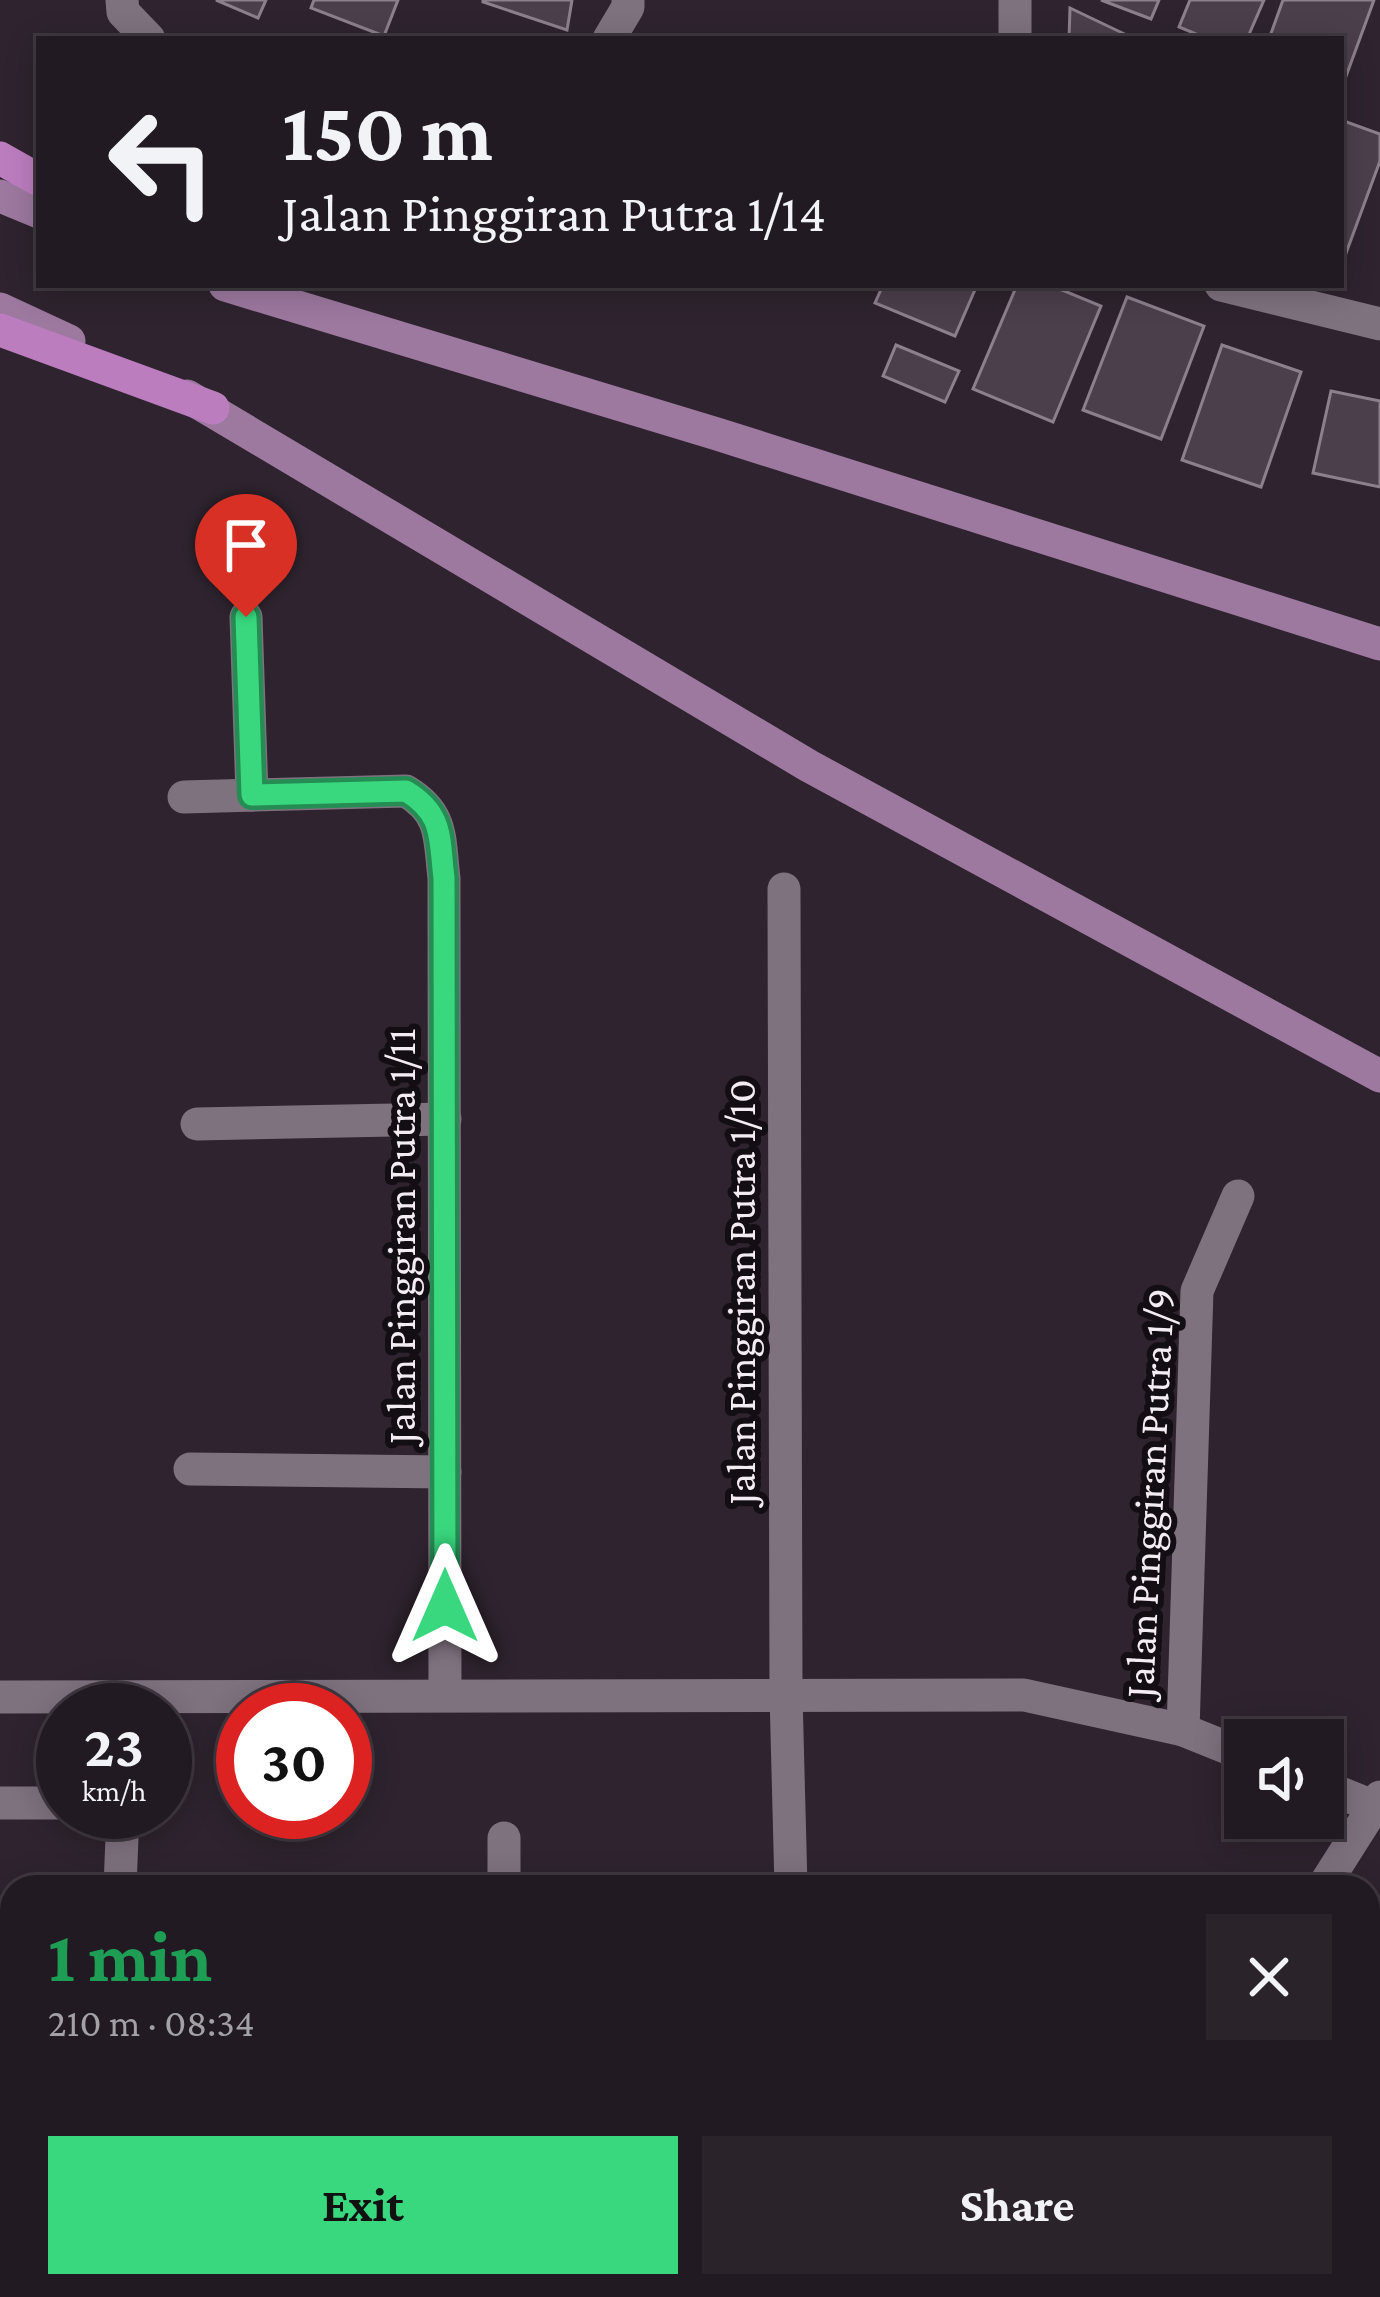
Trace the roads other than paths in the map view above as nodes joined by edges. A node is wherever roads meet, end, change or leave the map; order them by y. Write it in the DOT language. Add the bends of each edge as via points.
graph roads {
  1 [pos="122,0"];
  2 [pos="628,0"];
  3 [pos="1015,0"];
  4 [pos="146,36"];
  5 [pos="610,36"];
  6 [pos="1015,36"];
  7 [pos="0,158"];
  8 [pos="36,178"];
  9 [pos="0,196"];
  10 [pos="36,211"];
  11 [pos="235,288"];
  12 [pos="1233,288"];
  13 [pos="0,309"];
  14 [pos="1380,324"];
  15 [pos="0,330"];
  16 [pos="213,408"];
  17 [pos="246,617"];
  18 [pos="1380,644"];
  19 [pos="252,795"];
  20 [pos="184,797"];
  21 [pos="784,889"];
  22 [pos="1380,1076"];
  23 [pos="445,1119"];
  24 [pos="197,1124"];
  25 [pos="1238,1196"];
  26 [pos="190,1469"];
  27 [pos="445,1472"];
  28 [pos="786,1694"];
  29 [pos="445,1695"];
  30 [pos="0,1697"];
  31 [pos="36,1699"];
  32 [pos="192,1701"];
  33 [pos="1183,1730"];
  34 [pos="1224,1747"];
  35 [pos="1344,1793"];
  36 [pos="0,1803"];
  37 [pos="36,1803"];
  38 [pos="1378,1804"];
  39 [pos="504,1838"];
  40 [pos="122,1839"];
  41 [pos="120,1875"];
  42 [pos="504,1875"];
  43 [pos="791,1875"];
  44 [pos="1331,1875"];
  1 -- 4 [label="street"];
  2 -- 5 [label="street"];
  3 -- 6 [label="street"];
  7 -- 8 [label="main road"];
  9 -- 10 [label="main road"];
  11 -- 18 [label="main road"];
  12 -- 14 [label="street"];
  13 -- 16 [label="main road"];
  15 -- 16 [label="main road"];
  16 -- 22 [label="main road" via="809,766"];
  17 -- 19 [label="street"];
  19 -- 20 [label="street"];
  19 -- 23 [label="street, Jalan Pinggiran Putra 1/11" via="406,791 428,804 444,878"];
  21 -- 28 [label="street, Jalan Pinggiran Putra 1/10"];
  23 -- 24 [label="street"];
  23 -- 27 [label="street, Jalan Pinggiran Putra 1/11"];
  25 -- 33 [label="street, Jalan Pinggiran Putra 1/9" via="1197,1291"];
  26 -- 27 [label="street"];
  27 -- 29 [label="street, Jalan Pinggiran Putra 1/11"];
  28 -- 29 [label="street"];
  28 -- 33 [label="street" via="1024,1695"];
  28 -- 43 [label="street, Jalan Pinggiran Putra 1/10"];
  29 -- 32 [label="street"];
  30 -- 31 [label="street"];
  33 -- 34 [label="street"];
  35 -- 38 [label="street"];
  36 -- 37 [label="street"];
  38 -- 44 [label="street"];
  39 -- 42 [label="street"];
  40 -- 41 [label="street"];
}
